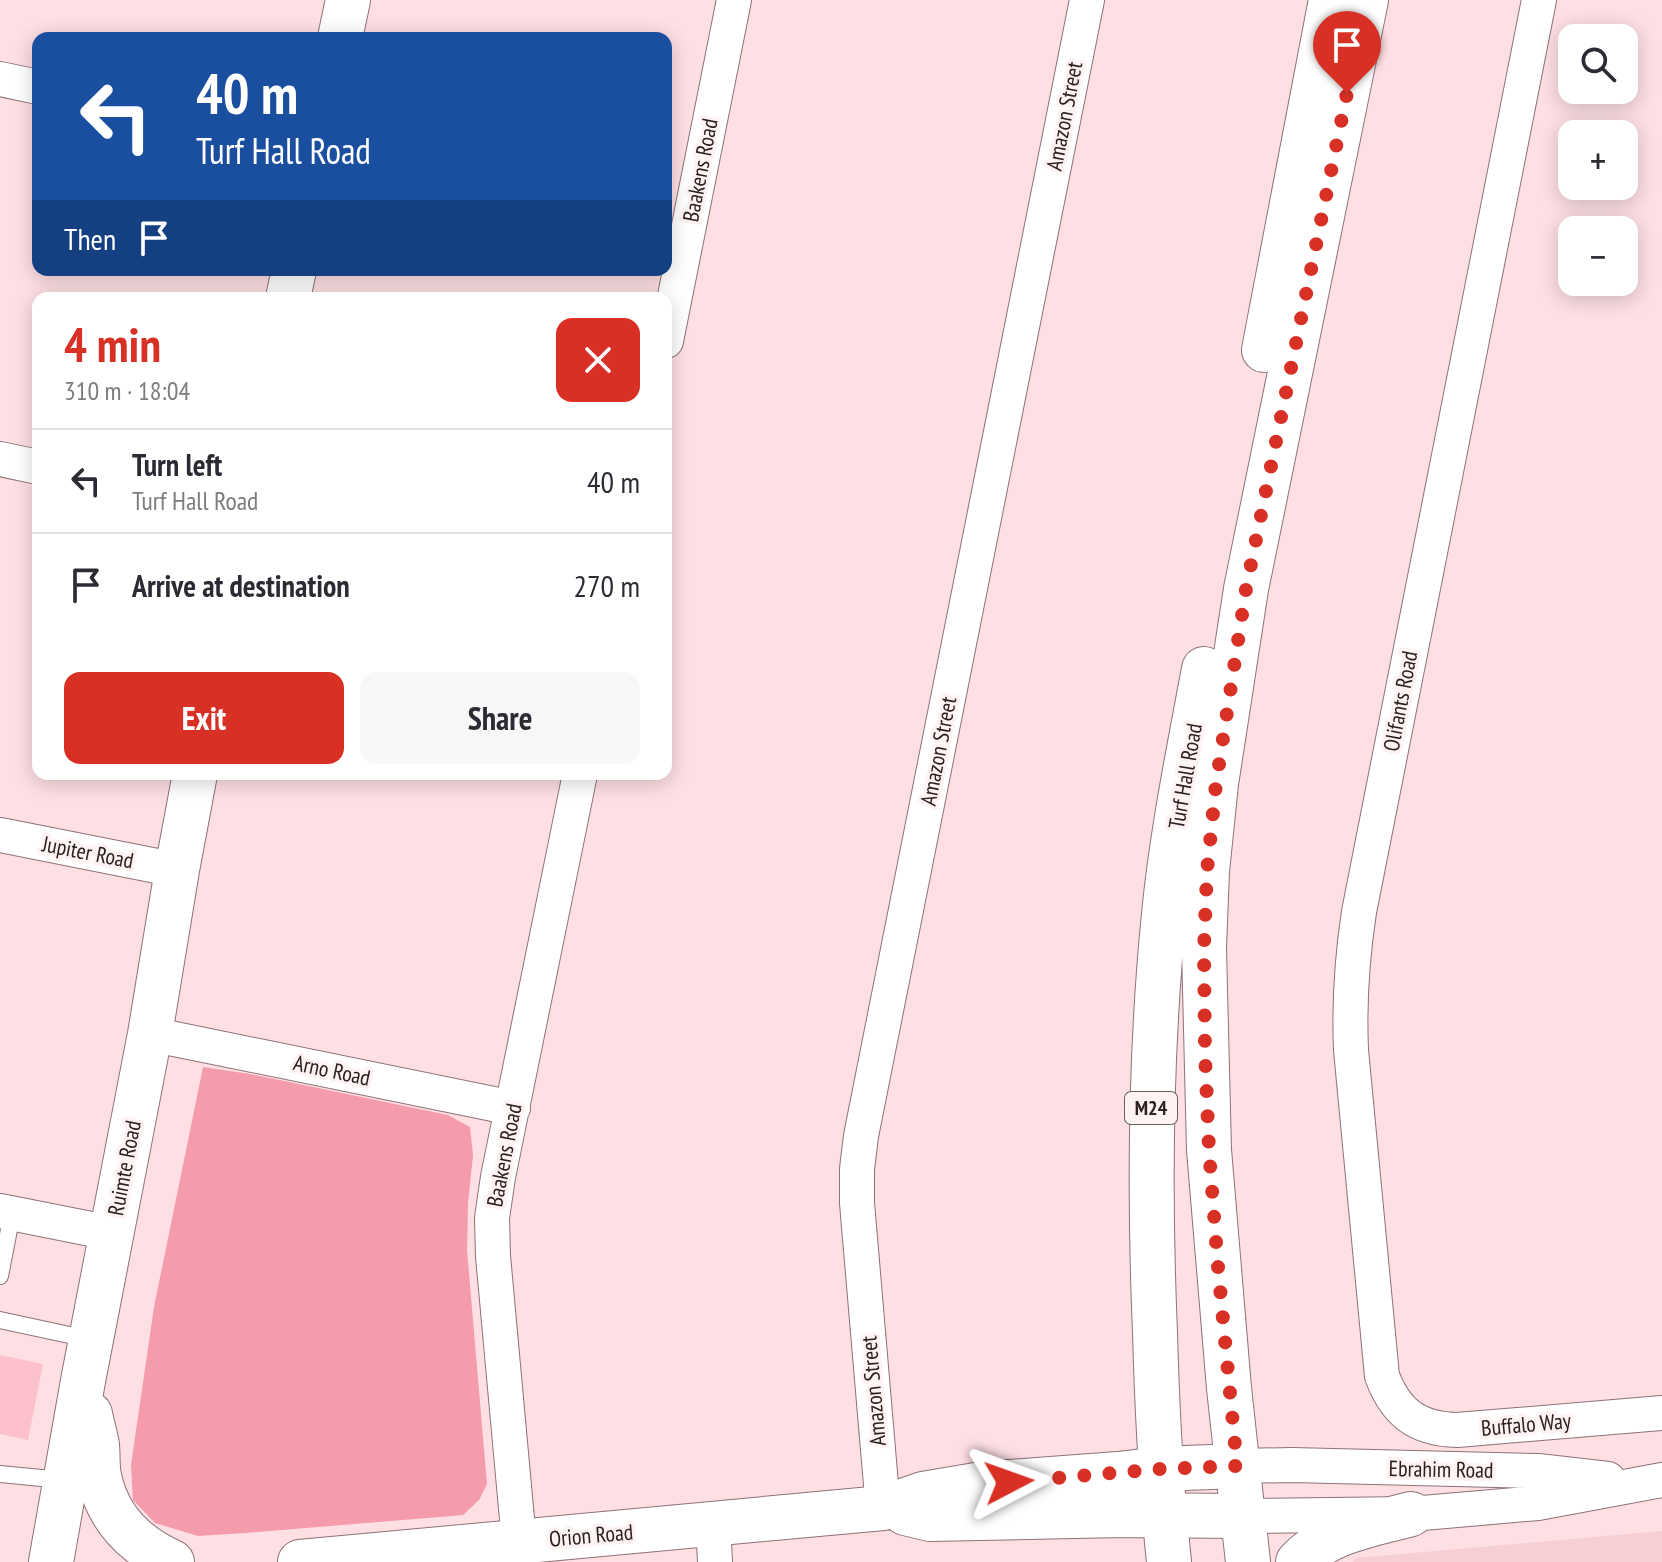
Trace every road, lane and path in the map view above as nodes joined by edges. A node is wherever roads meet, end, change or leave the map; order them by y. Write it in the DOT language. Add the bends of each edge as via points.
graph roads {
  1 [pos="348,0"];
  2 [pos="734,0"];
  3 [pos="1087,0"];
  4 [pos="1331,0"];
  5 [pos="1366,0"];
  6 [pos="1539,0"];
  7 [pos="341,32"];
  8 [pos="0,79"];
  9 [pos="32,86"];
  10 [pos="672,311"];
  11 [pos="0,459"];
  12 [pos="32,466"];
  13 [pos="194,780"];
  14 [pos="579,780"];
  15 [pos="0,835"];
  16 [pos="177,870"];
  17 [pos="150,1034"];
  18 [pos="513,1108"];
  19 [pos="6,1212"];
  20 [pos="111,1233"];
  21 [pos="0,1276"];
  22 [pos="0,1320"];
  23 [pos="87,1360"];
  24 [pos="1397,1406"];
  25 [pos="1662,1413"];
  26 [pos="1237,1466"];
  27 [pos="1160,1469"];
  28 [pos="0,1474"];
  29 [pos="66,1481"];
  30 [pos="1653,1481"];
  31 [pos="883,1508"];
  32 [pos="1411,1514"];
  33 [pos="1165,1515"];
  34 [pos="1243,1516"];
  35 [pos="519,1541"];
  36 [pos="714,1542"];
  37 [pos="314,1561"];
  38 [pos="51,1562"];
  39 [pos="172,1562"];
  40 [pos="1169,1562"];
  41 [pos="1248,1562"];
  42 [pos="1298,1562"];
  1 -- 7 [label="main road"];
  2 -- 10 [label="street, Baakens Road"];
  3 -- 31 [label="street, Amazon Street" via="857,1169"];
  4 -- 27 [label="main road, Turf Hall Road / M24" via="1176,823 1164,911 1153,1039 1150,1168"];
  5 -- 26 [label="main road, Turf Hall Road / M24" via="1246,589 1212,815 1204,948 1207,1095"];
  6 -- 24 [label="street, Olifants Road" via="1353,951 1351,1050 1380,1360"];
  8 -- 9 [label="street"];
  11 -- 12 [label="street"];
  13 -- 16 [label="main road, Ruimte Road"];
  14 -- 18 [label="street, Baakens Road"];
  15 -- 16 [label="street, Jupiter Road"];
  16 -- 17 [label="main road, Ruimte Road"];
  17 -- 18 [label="street, Arno Road"];
  17 -- 20 [label="main road, Ruimte Road"];
  18 -- 35 [label="street, Baakens Road" via="492,1218"];
  19 -- 20 [label="street"];
  19 -- 21 [label="lane"];
  20 -- 23 [label="main road, Ruimte Road"];
  22 -- 23 [label="lane"];
  23 -- 29 [label="main road, Ruimte Road"];
  23 -- 39 [label="main road" via="105,1499 133,1538"];
  24 -- 25 [label="street, Buffalo Way" via="1424,1425 1448,1430"];
  26 -- 27 [label="main road, Orion Road"];
  26 -- 30 [label="street, Ebrahim Road" via="1538,1471"];
  26 -- 34 [label="main road, Turf Hall Road / M24"];
  27 -- 31 [label="main road, Orion Road" via="982,1484 923,1494"];
  27 -- 33 [label="main road, Turf Hall Road / M24"];
  28 -- 29 [label="lane"];
  29 -- 38 [label="main road, Ruimte Road"];
  30 -- 32 [label="street, Ebrahim Road" via="1538,1503"];
  31 -- 33 [label="main road, Orion Road" via="930,1519"];
  31 -- 36 [label="main road, Orion Road"];
  32 -- 34 [label="street, Ebrahim Road"];
  32 -- 42 [label="main road" via="1332,1537"];
  33 -- 34 [label="main road, Orion Road"];
  33 -- 40 [label="main road, Turf Hall Road / M24"];
  34 -- 41 [label="main road, Turf Hall Road / M24"];
  35 -- 36 [label="main road, Orion Road"];
  35 -- 37 [label="main road, Orion Road"];
}
